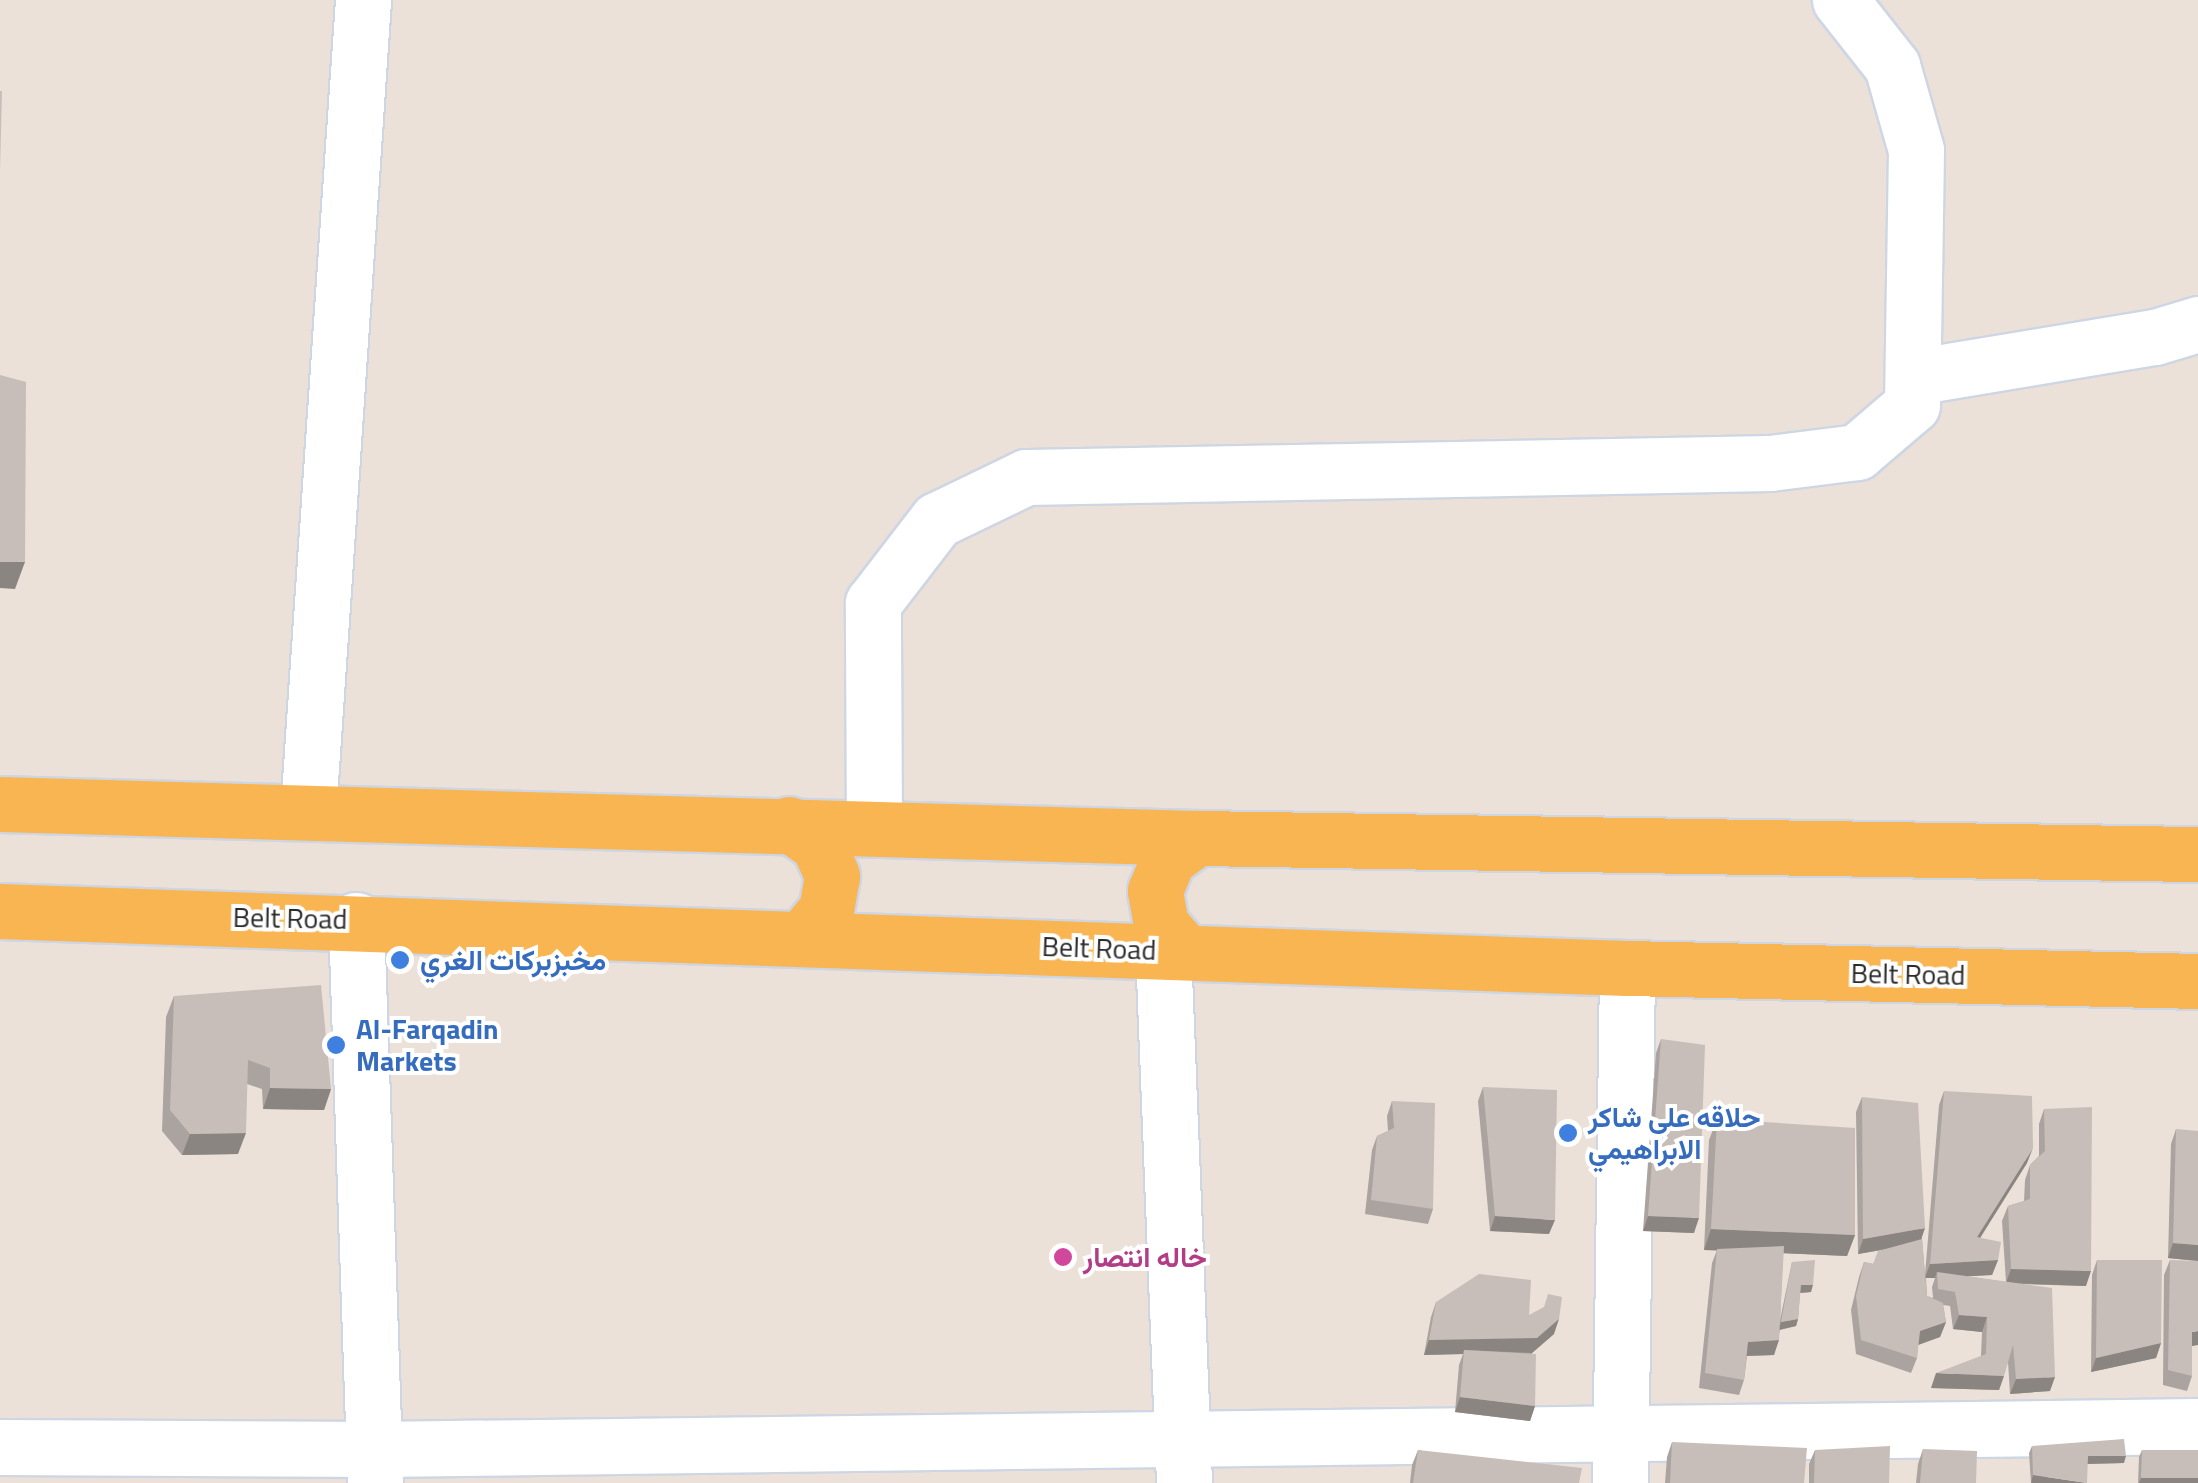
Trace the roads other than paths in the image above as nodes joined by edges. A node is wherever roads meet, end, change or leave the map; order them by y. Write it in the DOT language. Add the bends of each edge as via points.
graph roads {
  1 [pos="363,0"];
  2 [pos="1840,0"];
  3 [pos="2198,324"];
  4 [pos="1913,377"];
  5 [pos="0,804"];
  6 [pos="308,811"];
  7 [pos="789,824"];
  8 [pos="874,826"];
  9 [pos="1197,838"];
  10 [pos="2198,854"];
  11 [pos="0,912"];
  12 [pos="356,920"];
  13 [pos="803,936"];
  14 [pos="1173,951"];
  15 [pos="1627,968"];
  16 [pos="2198,981"];
  17 [pos="2198,1426"];
  18 [pos="0,1448"];
  19 [pos="1621,1458"];
  20 [pos="1184,1461"];
  21 [pos="773,1464"];
  22 [pos="150,1465"];
  23 [pos="375,1466"];
  1 -- 6 [label="street"];
  2 -- 4 [label="street" via="1892,66 1916,150"];
  3 -- 4 [label="street"];
  4 -- 8 [label="street" via="1912,406 1857,452 1770,462 1026,477 937,520 873,604"];
  5 -- 6 [label="main road"];
  6 -- 7 [label="main road"];
  7 -- 8 [label="main road"];
  7 -- 13 [label="main road" via="818,844 832,876 826,910"];
  8 -- 9 [label="main road"];
  9 -- 10 [label="main road"];
  9 -- 14 [label="main road" via="1168,858 1155,891"];
  11 -- 12 [label="main road, Belt Road"];
  12 -- 13 [label="main road, Belt Road"];
  12 -- 23 [label="street"];
  13 -- 14 [label="main road, Belt Road"];
  14 -- 15 [label="main road, Belt Road"];
  14 -- 20 [label="street"];
  15 -- 16 [label="main road, Belt Road"];
  15 -- 19 [label="street"];
  17 -- 19 [label="street"];
  18 -- 22 [label="street"];
  19 -- 20 [label="street"];
  20 -- 21 [label="street"];
  21 -- 23 [label="street"];
  22 -- 23 [label="street"];
}
